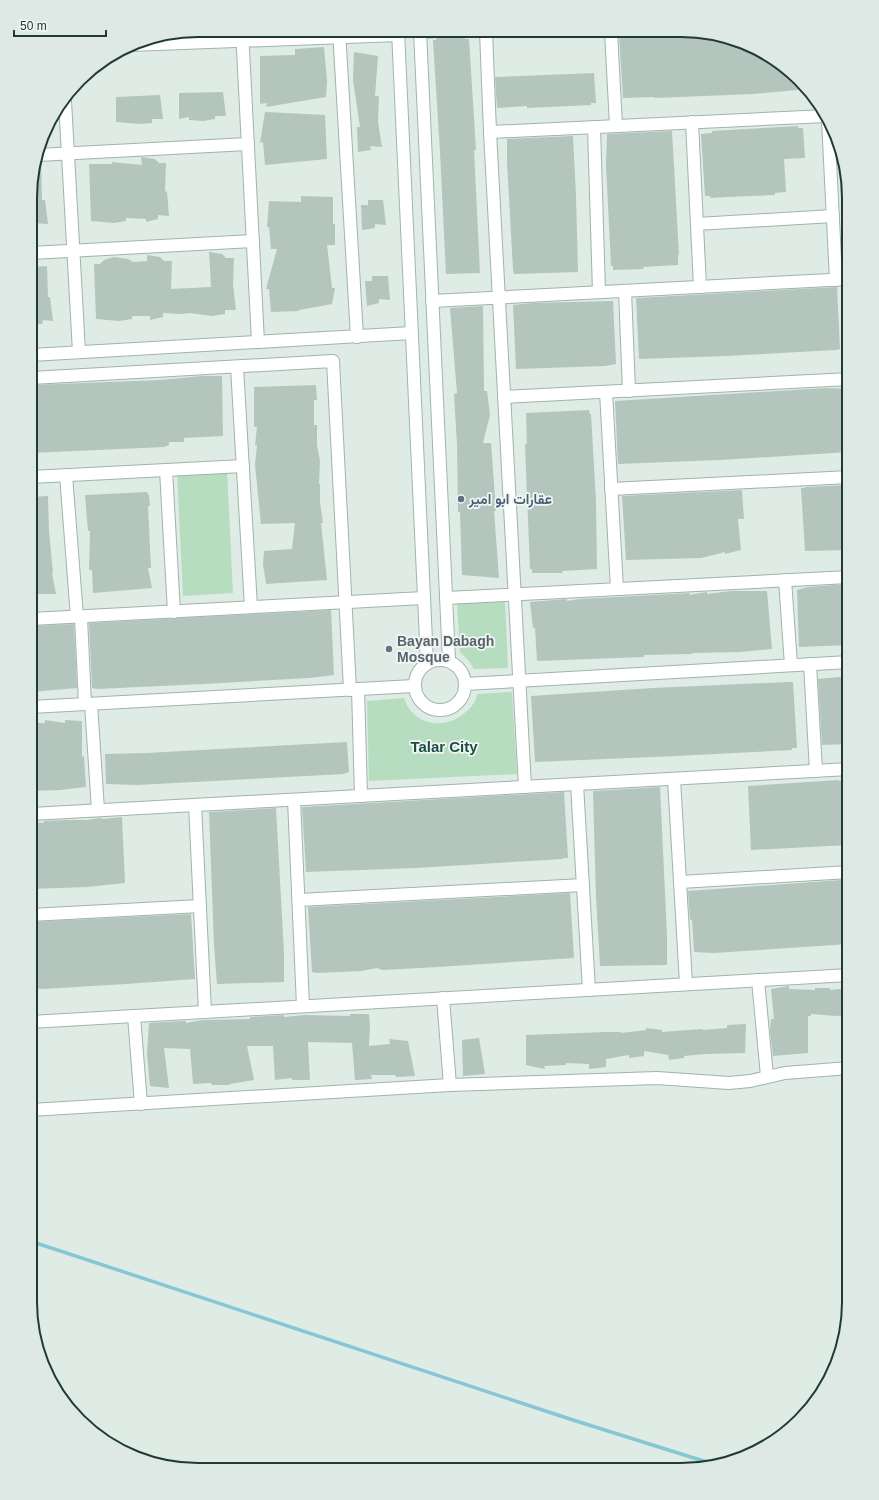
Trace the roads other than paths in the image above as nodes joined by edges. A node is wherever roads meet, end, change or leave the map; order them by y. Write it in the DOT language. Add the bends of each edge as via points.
graph roads {
  1 [pos="230,37"];
  2 [pos="242,37"];
  3 [pos="339,37"];
  4 [pos="398,37"];
  5 [pos="420,37"];
  6 [pos="486,37"];
  7 [pos="611,37"];
  8 [pos="153,43"];
  9 [pos="65,107"];
  10 [pos="819,116"];
  11 [pos="692,122"];
  12 [pos="616,126"];
  13 [pos="594,127"];
  14 [pos="490,132"];
  15 [pos="829,134"];
  16 [pos="248,144"];
  17 [pos="68,154"];
  18 [pos="42,155"];
  19 [pos="404,167"];
  20 [pos="426,167"];
  21 [pos="833,216"];
  22 [pos="697,224"];
  23 [pos="253,241"];
  24 [pos="73,251"];
  25 [pos="37,253"];
  26 [pos="836,280"];
  27 [pos="842,280"];
  28 [pos="700,287"];
  29 [pos="624,291"];
  30 [pos="599,292"];
  31 [pos="499,298"];
  32 [pos="432,301"];
  33 [pos="412,334"];
  34 [pos="357,336"];
  35 [pos="258,342"];
  36 [pos="79,352"];
  37 [pos="37,355"];
  38 [pos="236,367"];
  39 [pos="37,378"];
  40 [pos="842,379"];
  41 [pos="629,391"];
  42 [pos="606,392"];
  43 [pos="504,397"];
  44 [pos="243,466"];
  45 [pos="166,470"];
  46 [pos="66,475"];
  47 [pos="37,477"];
  48 [pos="842,477"];
  49 [pos="612,490"];
  50 [pos="842,577"];
  51 [pos="785,580"];
  52 [pos="617,589"];
  53 [pos="516,595"];
  54 [pos="424,598"];
  55 [pos="446,598"];
  56 [pos="345,603"];
  57 [pos="251,607"];
  58 [pos="174,612"];
  59 [pos="79,617"];
  60 [pos="37,619"];
  61 [pos="449,661"];
  62 [pos="842,662"];
  63 [pos="427,663"];
  64 [pos="810,664"];
  65 [pos="791,665"];
  66 [pos="520,681"];
  67 [pos="465,684"];
  68 [pos="414,686"];
  69 [pos="354,689"];
  70 [pos="88,704"];
  71 [pos="37,708"];
  72 [pos="842,770"];
  73 [pos="816,771"];
  74 [pos="674,779"];
  75 [pos="577,784"];
  76 [pos="525,787"];
  77 [pos="361,796"];
  78 [pos="294,800"];
  79 [pos="195,805"];
  80 [pos="98,810"];
  81 [pos="37,814"];
  82 [pos="842,872"];
  83 [pos="680,882"];
  84 [pos="583,885"];
  85 [pos="298,900"];
  86 [pos="200,906"];
  87 [pos="37,916"];
  88 [pos="842,975"];
  89 [pos="758,980"];
  90 [pos="686,984"];
  91 [pos="589,990"];
  92 [pos="443,998"];
  93 [pos="304,1006"];
  94 [pos="205,1012"];
  95 [pos="134,1016"];
  96 [pos="37,1022"];
  97 [pos="842,1069"];
  98 [pos="767,1076"];
  99 [pos="450,1085"];
  100 [pos="141,1104"];
  101 [pos="37,1110"];
  1 -- 8 [label="street"];
  2 -- 16 [label="street"];
  3 -- 34 [label="street"];
  4 -- 19 [label="street"];
  5 -- 20 [label="street"];
  6 -- 14 [label="street"];
  7 -- 12 [label="street"];
  9 -- 17 [label="street"];
  10 -- 11 [label="street"];
  11 -- 12 [label="street"];
  11 -- 22 [label="street"];
  12 -- 13 [label="street"];
  13 -- 14 [label="street"];
  13 -- 30 [label="street"];
  14 -- 31 [label="street"];
  15 -- 21 [label="street"];
  16 -- 17 [label="street"];
  16 -- 23 [label="street"];
  17 -- 18 [label="street"];
  17 -- 24 [label="street"];
  19 -- 20 [label="street"];
  19 -- 33 [label="street"];
  20 -- 32 [label="street"];
  21 -- 22 [label="street"];
  21 -- 26 [label="street"];
  22 -- 28 [label="street"];
  23 -- 24 [label="street"];
  23 -- 35 [label="street"];
  24 -- 25 [label="street"];
  24 -- 36 [label="street"];
  26 -- 27 [label="street"];
  26 -- 28 [label="street"];
  28 -- 29 [label="street"];
  29 -- 30 [label="street"];
  29 -- 41 [label="street"];
  30 -- 31 [label="street"];
  31 -- 32 [label="street"];
  31 -- 43 [label="street"];
  32 -- 55 [label="street"];
  33 -- 34 [label="street"];
  33 -- 54 [label="street"];
  34 -- 35 [label="street"];
  35 -- 36 [label="street"];
  36 -- 37 [label="street"];
  38 -- 39 [label="street"];
  38 -- 44 [label="street"];
  38 -- 56 [label="street" via="332,361"];
  40 -- 41 [label="street"];
  41 -- 42 [label="street"];
  42 -- 43 [label="street"];
  42 -- 49 [label="street"];
  43 -- 53 [label="street"];
  44 -- 45 [label="street"];
  44 -- 57 [label="street"];
  45 -- 46 [label="street"];
  45 -- 58 [label="street"];
  46 -- 47 [label="street"];
  46 -- 59 [label="street"];
  48 -- 49 [label="street"];
  49 -- 52 [label="street"];
  50 -- 51 [label="street"];
  51 -- 52 [label="street"];
  51 -- 65 [label="street"];
  52 -- 53 [label="street"];
  53 -- 55 [label="street"];
  53 -- 66 [label="street"];
  54 -- 56 [label="street"];
  54 -- 63 [label="street"];
  55 -- 61 [label="street"];
  56 -- 57 [label="street"];
  56 -- 69 [label="street"];
  57 -- 58 [label="street"];
  58 -- 59 [label="street"];
  59 -- 60 [label="street"];
  59 -- 70 [label="street"];
  61 -- 63 [label="street" via="441,659"];
  61 -- 67 [label="street" via="462,672"];
  62 -- 64 [label="street"];
  63 -- 68 [label="street" via="419,670"];
  64 -- 65 [label="street"];
  64 -- 73 [label="street"];
  65 -- 66 [label="street"];
  66 -- 67 [label="street"];
  66 -- 76 [label="street"];
  67 -- 68 [label="street" via="463,695 458,702 444,710 436,710 421,702"];
  68 -- 69 [label="street"];
  69 -- 70 [label="street"];
  69 -- 77 [label="street"];
  70 -- 71 [label="street"];
  70 -- 80 [label="street"];
  72 -- 73 [label="street"];
  73 -- 74 [label="street"];
  74 -- 75 [label="street"];
  74 -- 83 [label="street"];
  75 -- 76 [label="street"];
  75 -- 84 [label="street"];
  76 -- 77 [label="street"];
  77 -- 78 [label="street"];
  78 -- 79 [label="street"];
  78 -- 85 [label="street"];
  79 -- 80 [label="street"];
  79 -- 86 [label="street"];
  80 -- 81 [label="street"];
  82 -- 83 [label="street"];
  83 -- 90 [label="street"];
  84 -- 85 [label="street"];
  84 -- 91 [label="street"];
  85 -- 93 [label="street"];
  86 -- 87 [label="street"];
  86 -- 94 [label="street"];
  88 -- 89 [label="street"];
  89 -- 90 [label="street"];
  89 -- 98 [label="street"];
  90 -- 91 [label="street"];
  91 -- 92 [label="street"];
  92 -- 93 [label="street"];
  92 -- 99 [label="street"];
  93 -- 94 [label="street"];
  94 -- 95 [label="street"];
  95 -- 96 [label="street"];
  95 -- 100 [label="street"];
  97 -- 98 [label="street"];
  98 -- 99 [label="street" via="728,1083 658,1078"];
  99 -- 100 [label="street"];
  100 -- 101 [label="street"];
}
